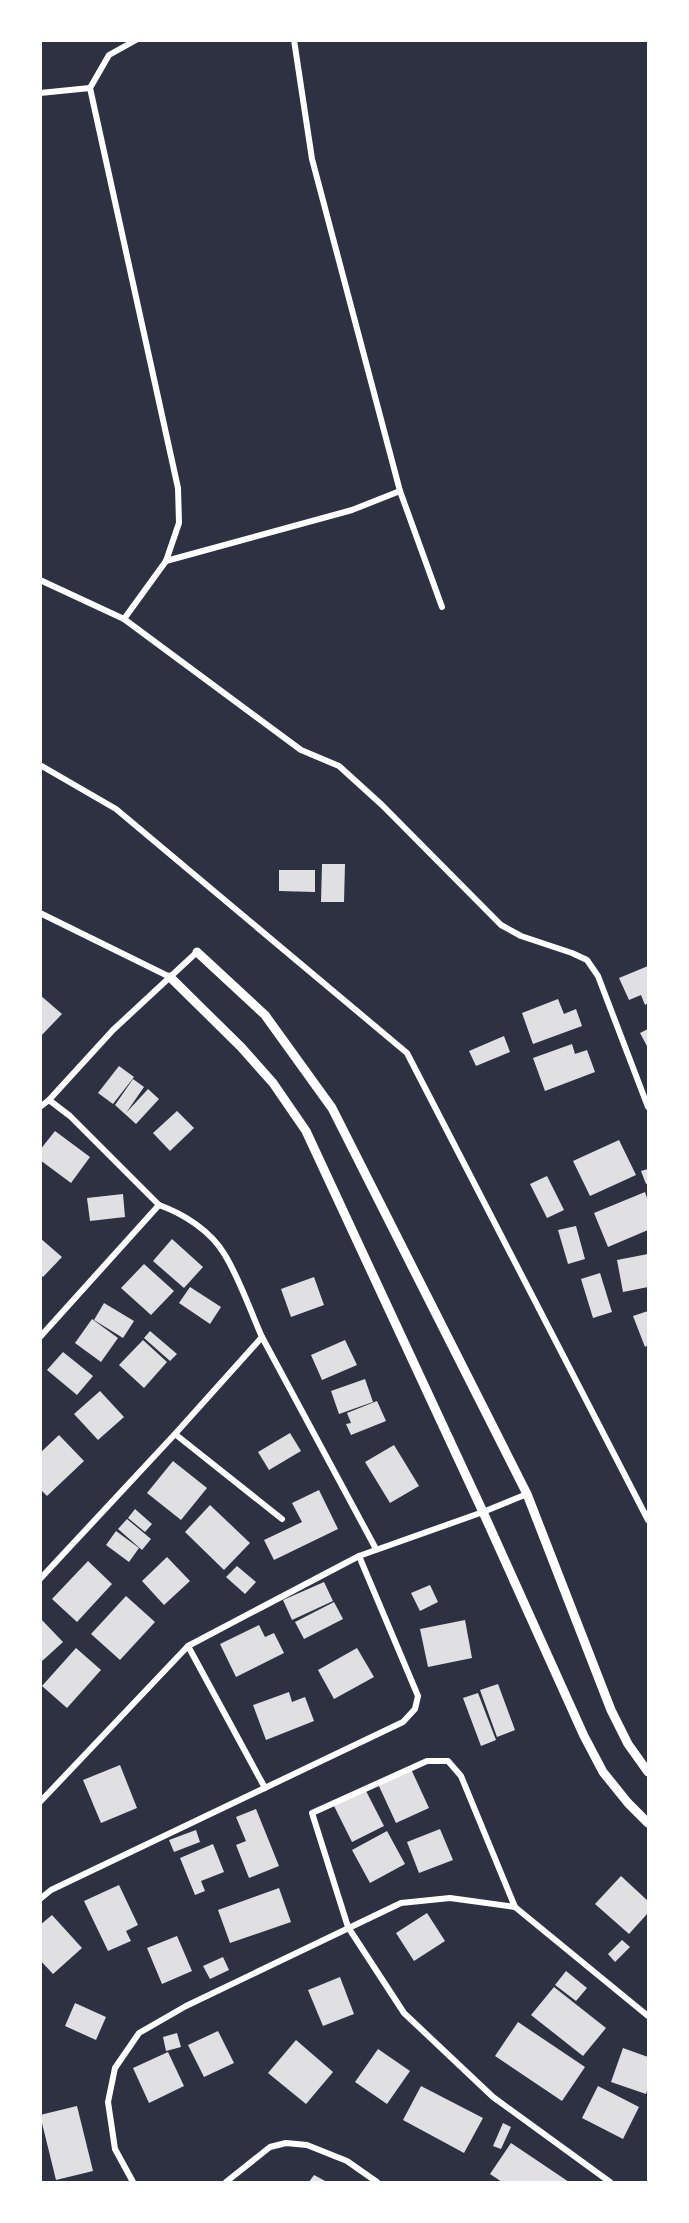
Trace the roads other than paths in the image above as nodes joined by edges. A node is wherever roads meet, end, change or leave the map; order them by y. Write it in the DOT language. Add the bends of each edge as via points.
graph roads {
  1 [pos="136,40"];
  2 [pos="294,40"];
  3 [pos="90,88"];
  4 [pos="40,93"];
  5 [pos="400,491"];
  6 [pos="166,561"];
  7 [pos="40,580"];
  8 [pos="442,607"];
  9 [pos="124,620"];
  10 [pos="40,765"];
  11 [pos="40,912"];
  12 [pos="197,952"];
  13 [pos="170,977"];
  14 [pos="49,1100"];
  15 [pos="40,1107"];
  16 [pos="648,1107"];
  17 [pos="159,1205"];
  18 [pos="40,1337"];
  19 [pos="262,1337"];
  20 [pos="175,1434"];
  21 [pos="527,1494"];
  22 [pos="483,1512"];
  23 [pos="282,1519"];
  24 [pos="648,1520"];
  25 [pos="376,1549"];
  26 [pos="359,1556"];
  27 [pos="40,1578"];
  28 [pos="188,1646"];
  29 [pos="648,1772"];
  30 [pos="265,1788"];
  31 [pos="40,1802"];
  32 [pos="648,1822"];
  33 [pos="40,1899"];
  34 [pos="515,1907"];
  35 [pos="348,1927"];
  36 [pos="648,2016"];
  37 [pos="133,2182"];
  38 [pos="226,2182"];
  39 [pos="377,2182"];
  40 [pos="610,2182"];
  1 -- 3 [label="street" via="110,55"];
  2 -- 5 [label="street" via="312,159"];
  3 -- 4 [label="street"];
  3 -- 6 [label="street" via="178,488 179,523"];
  5 -- 6 [label="street" via="352,510"];
  5 -- 8 [label="street"];
  6 -- 9 [label="street"];
  7 -- 9 [label="street"];
  9 -- 16 [label="street" via="301,750 339,766 501,925 587,960 597,976"];
  10 -- 24 [label="street" via="116,809 407,1053"];
  11 -- 13 [label="street"];
  12 -- 13 [label="street"];
  12 -- 21 [label="street" via="265,1015 332,1108"];
  13 -- 14 [label="street" via="113,1030"];
  13 -- 22 [label="street" via="273,1083 306,1131"];
  14 -- 15 [label="street"];
  14 -- 17 [label="street"];
  17 -- 18 [label="street"];
  17 -- 19 [label="street" via="199,1225 225,1253"];
  19 -- 20 [label="street"];
  19 -- 25 [label="street"];
  20 -- 23 [label="street"];
  20 -- 27 [label="street"];
  21 -- 22 [label="street"];
  21 -- 29 [label="street" via="611,1710"];
  22 -- 25 [label="street"];
  22 -- 32 [label="street" via="603,1772"];
  25 -- 26 [label="street"];
  26 -- 28 [label="street"];
  26 -- 30 [label="street" via="418,1696 415,1709 403,1722"];
  28 -- 30 [label="street"];
  28 -- 31 [label="street"];
  30 -- 33 [label="street" via="51,1890"];
  34 -- 35 [label="street" via="450,1898 401,1903"];
  34 -- 35 [label="street" via="461,1776 448,1761 427,1761 312,1813"];
  34 -- 36 [label="street"];
  35 -- 37 [label="street" via="139,2033 115,2068 108,2102 115,2149"];
  35 -- 40 [label="street" via="404,2013 493,2097"];
  38 -- 39 [label="street" via="270,2147 286,2143 307,2145 347,2160"];
}
